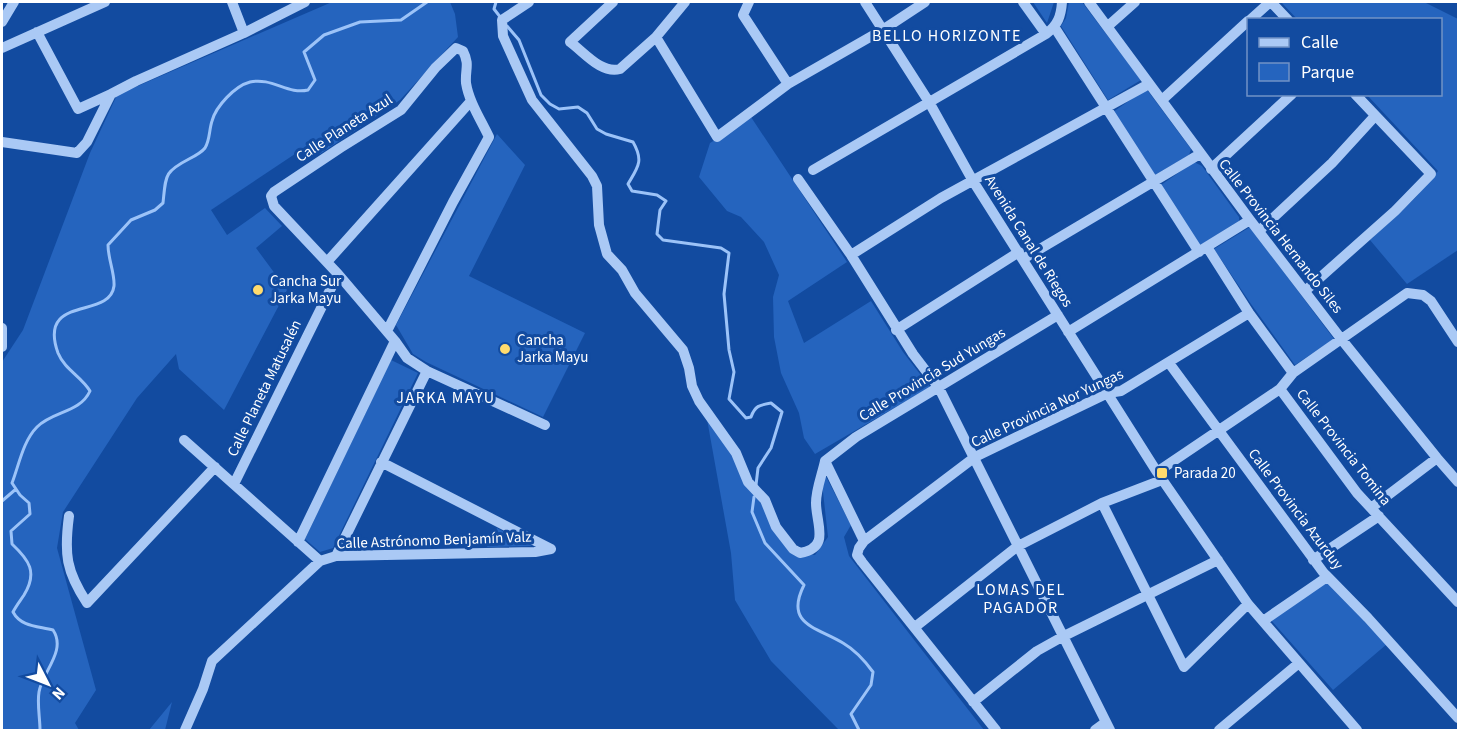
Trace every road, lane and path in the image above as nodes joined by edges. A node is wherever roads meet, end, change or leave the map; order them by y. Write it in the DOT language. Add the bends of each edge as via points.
graph roads {
  1 [pos="14,2"];
  2 [pos="105,2"];
  3 [pos="232,2"];
  4 [pos="305,2"];
  5 [pos="529,2"];
  6 [pos="613,2"];
  7 [pos="685,2"];
  8 [pos="865,2"];
  9 [pos="925,2"];
  10 [pos="1023,2"];
  11 [pos="1062,2"];
  12 [pos="1089,2"];
  13 [pos="1135,2"];
  14 [pos="1271,2"];
  15 [pos="746,3"];
  16 [pos="1251,18"];
  17 [pos="1286,18"];
  18 [pos="2,22"];
  19 [pos="1247,22"];
  20 [pos="1108,26"];
  21 [pos="884,29"];
  22 [pos="1050,31"];
  23 [pos="37,32"];
  24 [pos="244,33"];
  25 [pos="657,37"];
  26 [pos="2,48"];
  27 [pos="788,84"];
  28 [pos="1149,84"];
  29 [pos="111,94"];
  30 [pos="1290,96"];
  31 [pos="1358,96"];
  32 [pos="1162,100"];
  33 [pos="471,101"];
  34 [pos="929,102"];
  35 [pos="1107,108"];
  36 [pos="1375,116"];
  37 [pos="2,142"];
  38 [pos="1200,154"];
  39 [pos="1211,169"];
  40 [pos="813,170"];
  41 [pos="798,179"];
  42 [pos="973,181"];
  43 [pos="1154,182"];
  44 [pos="1250,220"];
  45 [pos="1259,231"];
  46 [pos="1203,249"];
  47 [pos="851,255"];
  48 [pos="1021,256"];
  49 [pos="327,262"];
  50 [pos="338,274"];
  51 [pos="1305,291"];
  52 [pos="1249,313"];
  53 [pos="1058,315"];
  54 [pos="2,328"];
  55 [pos="896,330"];
  56 [pos="387,331"];
  57 [pos="1068,332"];
  58 [pos="1342,340"];
  59 [pos="395,341"];
  60 [pos="1458,342"];
  61 [pos="2,346"];
  62 [pos="1169,363"];
  63 [pos="427,371"];
  64 [pos="1293,373"];
  65 [pos="939,388"];
  66 [pos="1280,389"];
  67 [pos="1108,393"];
  68 [pos="545,425"];
  69 [pos="1218,430"];
  70 [pos="184,440"];
  71 [pos="975,457"];
  72 [pos="1437,458"];
  73 [pos="825,461"];
  74 [pos="381,462"];
  75 [pos="215,467"];
  76 [pos="1160,476"];
  77 [pos="1458,482"];
  78 [pos="234,484"];
  79 [pos="1102,503"];
  80 [pos="1375,512"];
  81 [pos="69,516"];
  82 [pos="864,541"];
  83 [pos="298,542"];
  84 [pos="1018,546"];
  85 [pos="336,556"];
  86 [pos="1218,560"];
  87 [pos="1313,560"];
  88 [pos="320,561"];
  89 [pos="1327,577"];
  90 [pos="1146,595"];
  91 [pos="1458,602"];
  92 [pos="1248,604"];
  93 [pos="1263,621"];
  94 [pos="915,627"];
  95 [pos="1062,637"];
  96 [pos="1299,663"];
  97 [pos="973,702"];
  98 [pos="1458,718"];
  99 [pos="1108,726"];
  100 [pos="185,730"];
  101 [pos="996,730"];
  102 [pos="1095,730"];
  103 [pos="1219,730"];
  104 [pos="1357,730"];
  1 -- 18 [label="street"];
  2 -- 23 [label="street"];
  3 -- 24 [label="street"];
  4 -- 24 [label="street"];
  5 -- 73 [label="street" via="502,20 503,36 532,100 597,186 599,225 607,254 682,350 699,401 736,453 748,482 765,500 776,527 800,553 814,548 819,540 816,505"];
  6 -- 25 [label="street" via="570,42 604,69 613,71"];
  7 -- 25 [label="street"];
  8 -- 21 [label="street, Avenida Canal de Riegos"];
  9 -- 21 [label="street"];
  10 -- 22 [label="street"];
  11 -- 22 [label="street" via="1061,15"];
  12 -- 20 [label="street, Calle Provincia Hernando Siles"];
  13 -- 20 [label="street"];
  14 -- 16 [label="street"];
  14 -- 17 [label="street"];
  15 -- 27 [label="street" via="743,15"];
  19 -- 32 [label="street"];
  20 -- 28 [label="street, Calle Provincia Hernando Siles"];
  21 -- 27 [label="street"];
  21 -- 34 [label="street, Avenida Canal de Riegos"];
  22 -- 34 [label="street"];
  22 -- 35 [label="street"];
  23 -- 26 [label="street"];
  23 -- 29 [label="street" via="78,109"];
  24 -- 29 [label="street"];
  25 -- 27 [label="street" via="717,137"];
  28 -- 32 [label="street, Calle Provincia Hernando Siles"];
  28 -- 35 [label="street"];
  29 -- 37 [label="street" via="87,142 76,153"];
  30 -- 39 [label="street"];
  31 -- 36 [label="street"];
  32 -- 38 [label="street, Calle Provincia Hernando Siles"];
  33 -- 49 [label="street"];
  33 -- 49 [label="street, Calle Planeta Azul" via="466,84 468,60 456,48 401,110 274,192 274,206"];
  33 -- 56 [label="street" via="489,137"];
  34 -- 40 [label="street"];
  34 -- 42 [label="street, Avenida Canal de Riegos"];
  35 -- 42 [label="street"];
  35 -- 43 [label="street"];
  36 -- 45 [label="street" via="1332,163"];
  36 -- 51 [label="street" via="1431,174"];
  38 -- 39 [label="street, Calle Provincia Hernando Siles"];
  38 -- 43 [label="street"];
  39 -- 44 [label="street, Calle Provincia Hernando Siles"];
  41 -- 47 [label="street"];
  42 -- 47 [label="street"];
  42 -- 48 [label="street, Avenida Canal de Riegos"];
  43 -- 46 [label="street"];
  43 -- 48 [label="street"];
  44 -- 45 [label="street, Calle Provincia Hernando Siles"];
  44 -- 46 [label="street"];
  45 -- 51 [label="street, Calle Provincia Hernando Siles"];
  46 -- 52 [label="street"];
  46 -- 57 [label="street"];
  47 -- 55 [label="street"];
  48 -- 53 [label="street, Avenida Canal de Riegos"];
  48 -- 55 [label="street"];
  49 -- 50 [label="street"];
  50 -- 56 [label="street"];
  50 -- 78 [label="street, Calle Planeta Matusalén"];
  51 -- 58 [label="street, Calle Provincia Hernando Siles"];
  52 -- 62 [label="street, Calle Provincia Nor Yungas"];
  52 -- 64 [label="street"];
  53 -- 57 [label="street, Avenida Canal de Riegos"];
  53 -- 65 [label="street, Calle Provincia Sud Yungas"];
  54 -- 61 [label="street"];
  55 -- 65 [label="street"];
  56 -- 59 [label="street"];
  57 -- 67 [label="street, Avenida Canal de Riegos"];
  58 -- 60 [label="street" via="1407,293 1416,293 1431,301"];
  58 -- 64 [label="street"];
  58 -- 72 [label="street, Calle Provincia Hernando Siles"];
  59 -- 63 [label="street" via="407,358"];
  59 -- 83 [label="street"];
  62 -- 67 [label="street, Calle Provincia Nor Yungas" via="1121,391"];
  62 -- 69 [label="street, Calle Provincia Azurduy"];
  63 -- 68 [label="street"];
  63 -- 74 [label="street"];
  64 -- 66 [label="street"];
  65 -- 71 [label="street"];
  65 -- 73 [label="street, Calle Provincia Sud Yungas"];
  66 -- 69 [label="street"];
  66 -- 80 [label="street, Calle Provincia Tomina"];
  67 -- 71 [label="street, Calle Provincia Nor Yungas"];
  67 -- 76 [label="street, Avenida Canal de Riegos"];
  69 -- 76 [label="street"];
  69 -- 87 [label="street, Calle Provincia Azurduy"];
  70 -- 75 [label="street, Calle Astrónomo Benjamín Valz"];
  71 -- 82 [label="street, Calle Provincia Nor Yungas"];
  71 -- 84 [label="street"];
  72 -- 77 [label="street, Calle Provincia Hernando Siles"];
  72 -- 80 [label="street"];
  73 -- 82 [label="street"];
  74 -- 85 [label="street"];
  74 -- 85 [label="street, Calle Astrónomo Benjamín Valz" via="551,549"];
  75 -- 78 [label="street, Calle Astrónomo Benjamín Valz"];
  75 -- 81 [label="street, Calle Planeta Matusalén" via="87,603 73,580 65,544"];
  76 -- 79 [label="street"];
  76 -- 86 [label="street, Avenida Canal de Riegos"];
  78 -- 83 [label="street, Calle Astrónomo Benjamín Valz"];
  79 -- 84 [label="street"];
  79 -- 90 [label="street"];
  80 -- 87 [label="street"];
  80 -- 91 [label="street, Calle Provincia Tomina"];
  82 -- 94 [label="street" via="857,555"];
  83 -- 88 [label="street, Calle Astrónomo Benjamín Valz"];
  84 -- 94 [label="street"];
  84 -- 95 [label="street"];
  85 -- 88 [label="street, Calle Astrónomo Benjamín Valz"];
  86 -- 90 [label="street"];
  86 -- 92 [label="street, Avenida Canal de Riegos"];
  87 -- 89 [label="street, Calle Provincia Azurduy"];
  88 -- 100 [label="street" via="212,661"];
  89 -- 93 [label="street"];
  89 -- 98 [label="street, Calle Provincia Azurduy"];
  90 -- 92 [label="street" via="1184,668"];
  90 -- 95 [label="street"];
  92 -- 93 [label="street, Avenida Canal de Riegos"];
  93 -- 96 [label="street, Avenida Canal de Riegos"];
  94 -- 97 [label="street"];
  95 -- 97 [label="street" via="1037,651"];
  95 -- 99 [label="street"];
  96 -- 103 [label="street"];
  96 -- 104 [label="street, Avenida Canal de Riegos"];
  97 -- 101 [label="street"];
  99 -- 102 [label="street"];
}
